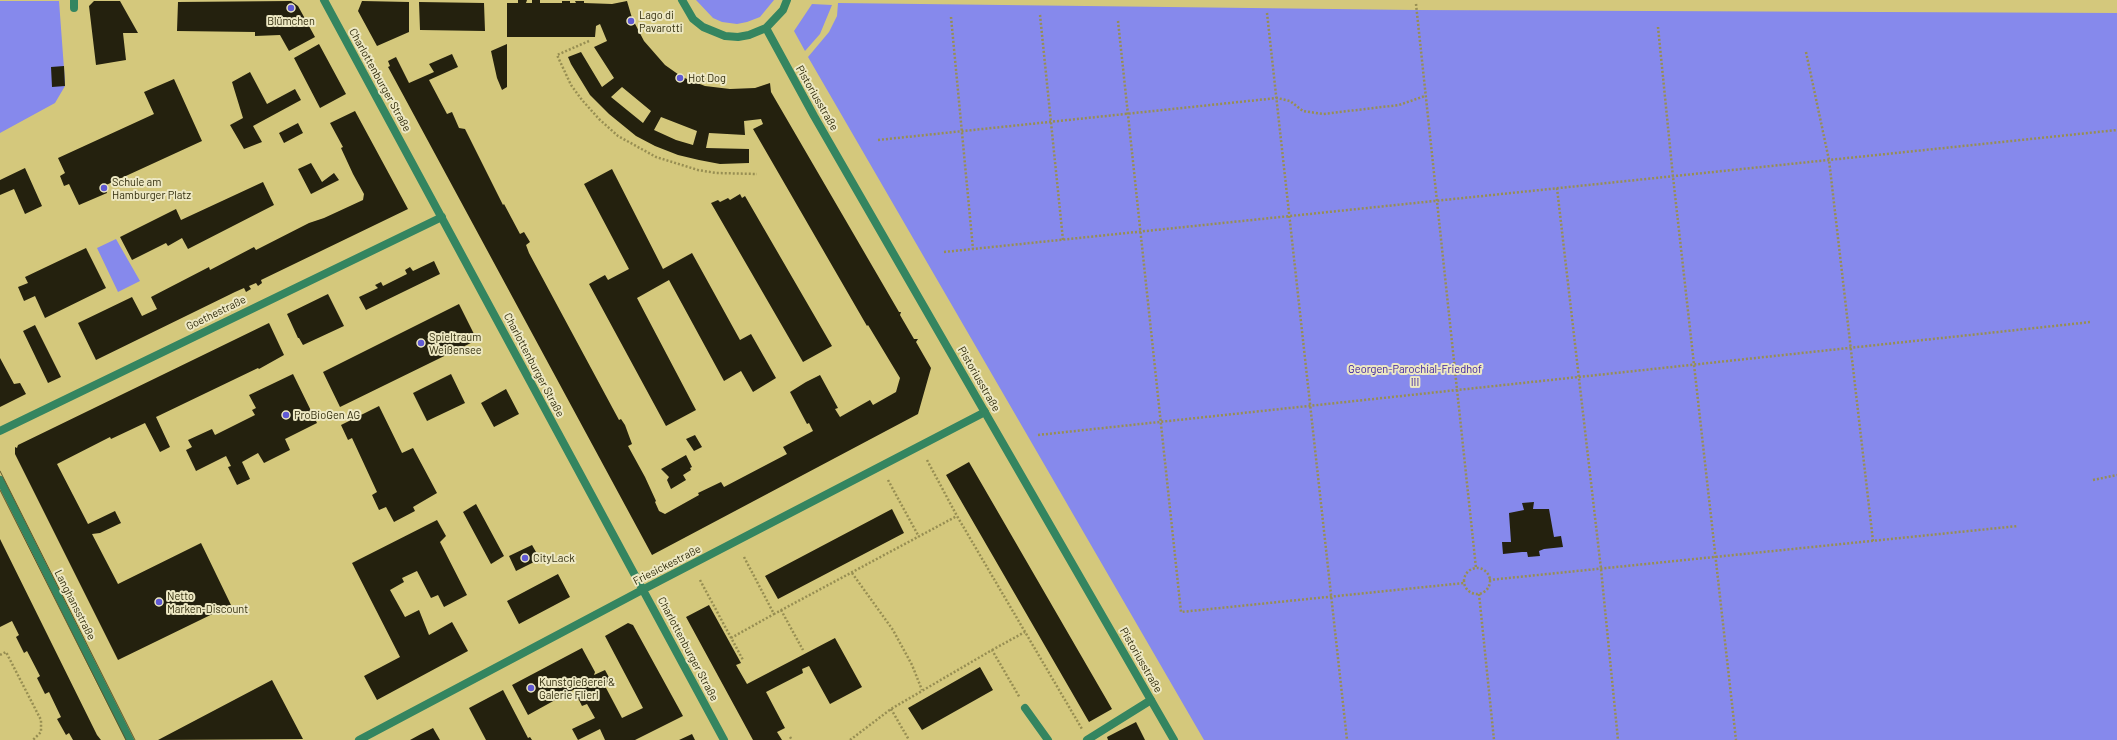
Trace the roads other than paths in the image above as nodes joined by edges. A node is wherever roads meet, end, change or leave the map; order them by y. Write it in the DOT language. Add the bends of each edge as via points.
graph roads {
  1 [pos="324,0"];
  2 [pos="682,0"];
  3 [pos="787,0"];
  4 [pos="766,28"];
  5 [pos="442,217"];
  6 [pos="985,412"];
  7 [pos="0,431"];
  8 [pos="0,480"];
  9 [pos="644,589"];
  10 [pos="1151,700"];
  11 [pos="1025,708"];
  12 [pos="130,740"];
  13 [pos="360,740"];
  14 [pos="724,740"];
  15 [pos="1048,740"];
  16 [pos="1088,740"];
  17 [pos="1174,740"];
  1 -- 5 [label="street, Charlottenburger Straße"];
  2 -- 4 [label="street" via="693,19 714,33 738,37"];
  3 -- 4 [label="street" via="783,10"];
  4 -- 6 [label="street, Pistoriusstraße"];
  5 -- 7 [label="street, Goethestraße"];
  5 -- 9 [label="street, Charlottenburger Straße"];
  6 -- 9 [label="street, Friesickestraße"];
  6 -- 10 [label="street, Pistoriusstraße"];
  8 -- 12 [label="street, Langhansstraße"];
  9 -- 13 [label="street, Friesickestraße"];
  9 -- 14 [label="street, Charlottenburger Straße"];
  10 -- 16 [label="street"];
  10 -- 17 [label="street, Pistoriusstraße"];
  11 -- 15 [label="street"];
}
